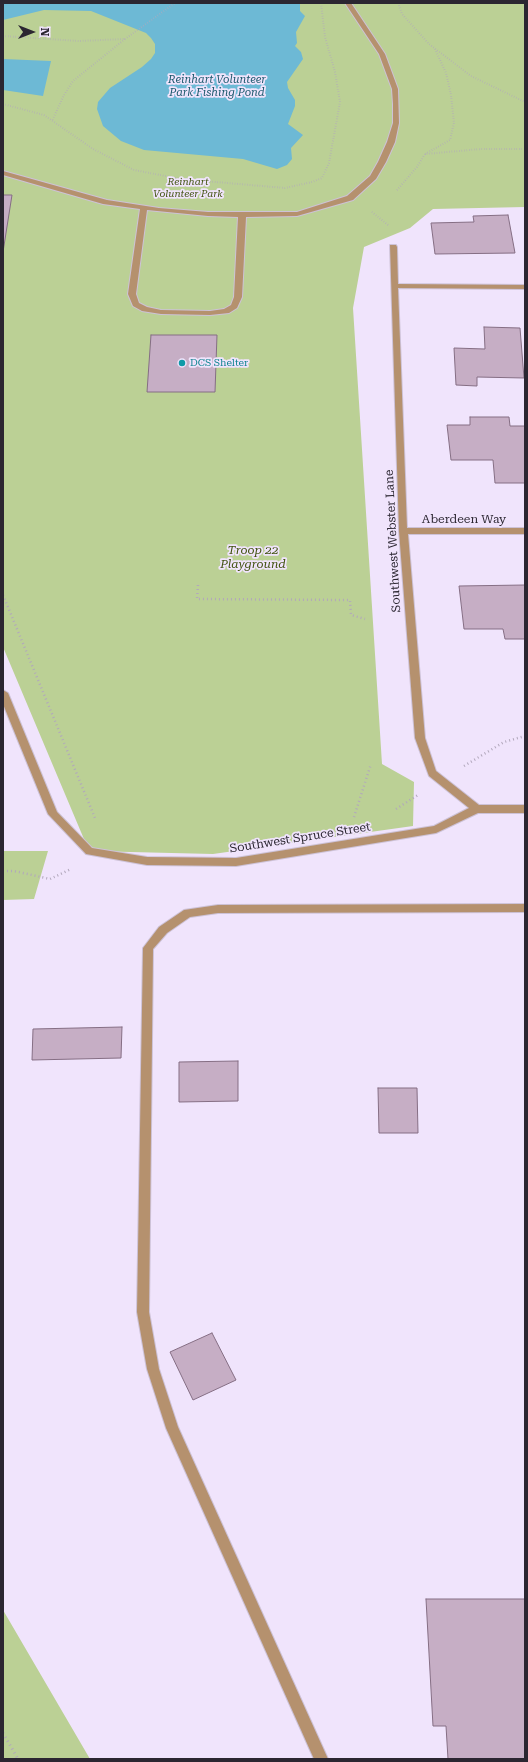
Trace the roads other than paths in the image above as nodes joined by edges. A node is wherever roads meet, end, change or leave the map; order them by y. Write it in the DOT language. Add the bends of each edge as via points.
graph roads {
  1 [pos="348,3"];
  2 [pos="3,173"];
  3 [pos="144,207"];
  4 [pos="242,215"];
  5 [pos="393,246"];
  6 [pos="395,286"];
  7 [pos="525,287"];
  8 [pos="403,531"];
  9 [pos="525,531"];
  10 [pos="3,693"];
  11 [pos="477,809"];
  12 [pos="525,809"];
  13 [pos="525,908"];
  14 [pos="321,1759"];
  1 -- 4 [label="street" via="382,54 395,90 396,123 382,162 373,177 350,198 297,214"];
  2 -- 3 [label="street" via="106,202"];
  3 -- 4 [label="street"];
  3 -- 4 [label="street" via="132,294 136,304 145,309 161,312 210,313 226,311 234,306 238,297"];
  5 -- 6 [label="street, Southwest Webster Lane"];
  6 -- 7 [label="street"];
  6 -- 8 [label="street, Southwest Webster Lane"];
  8 -- 9 [label="street, Aberdeen Way"];
  8 -- 11 [label="street, Southwest Webster Lane" via="420,738 432,773"];
  10 -- 11 [label="street, Southwest Spruce Street" via="53,814 89,851 147,860 236,862 436,829"];
  11 -- 12 [label="street, Southwest Spruce Street"];
  13 -- 14 [label="street" via="218,909 188,913 163,930 148,948 143,1312 153,1368 172,1428"];
}
